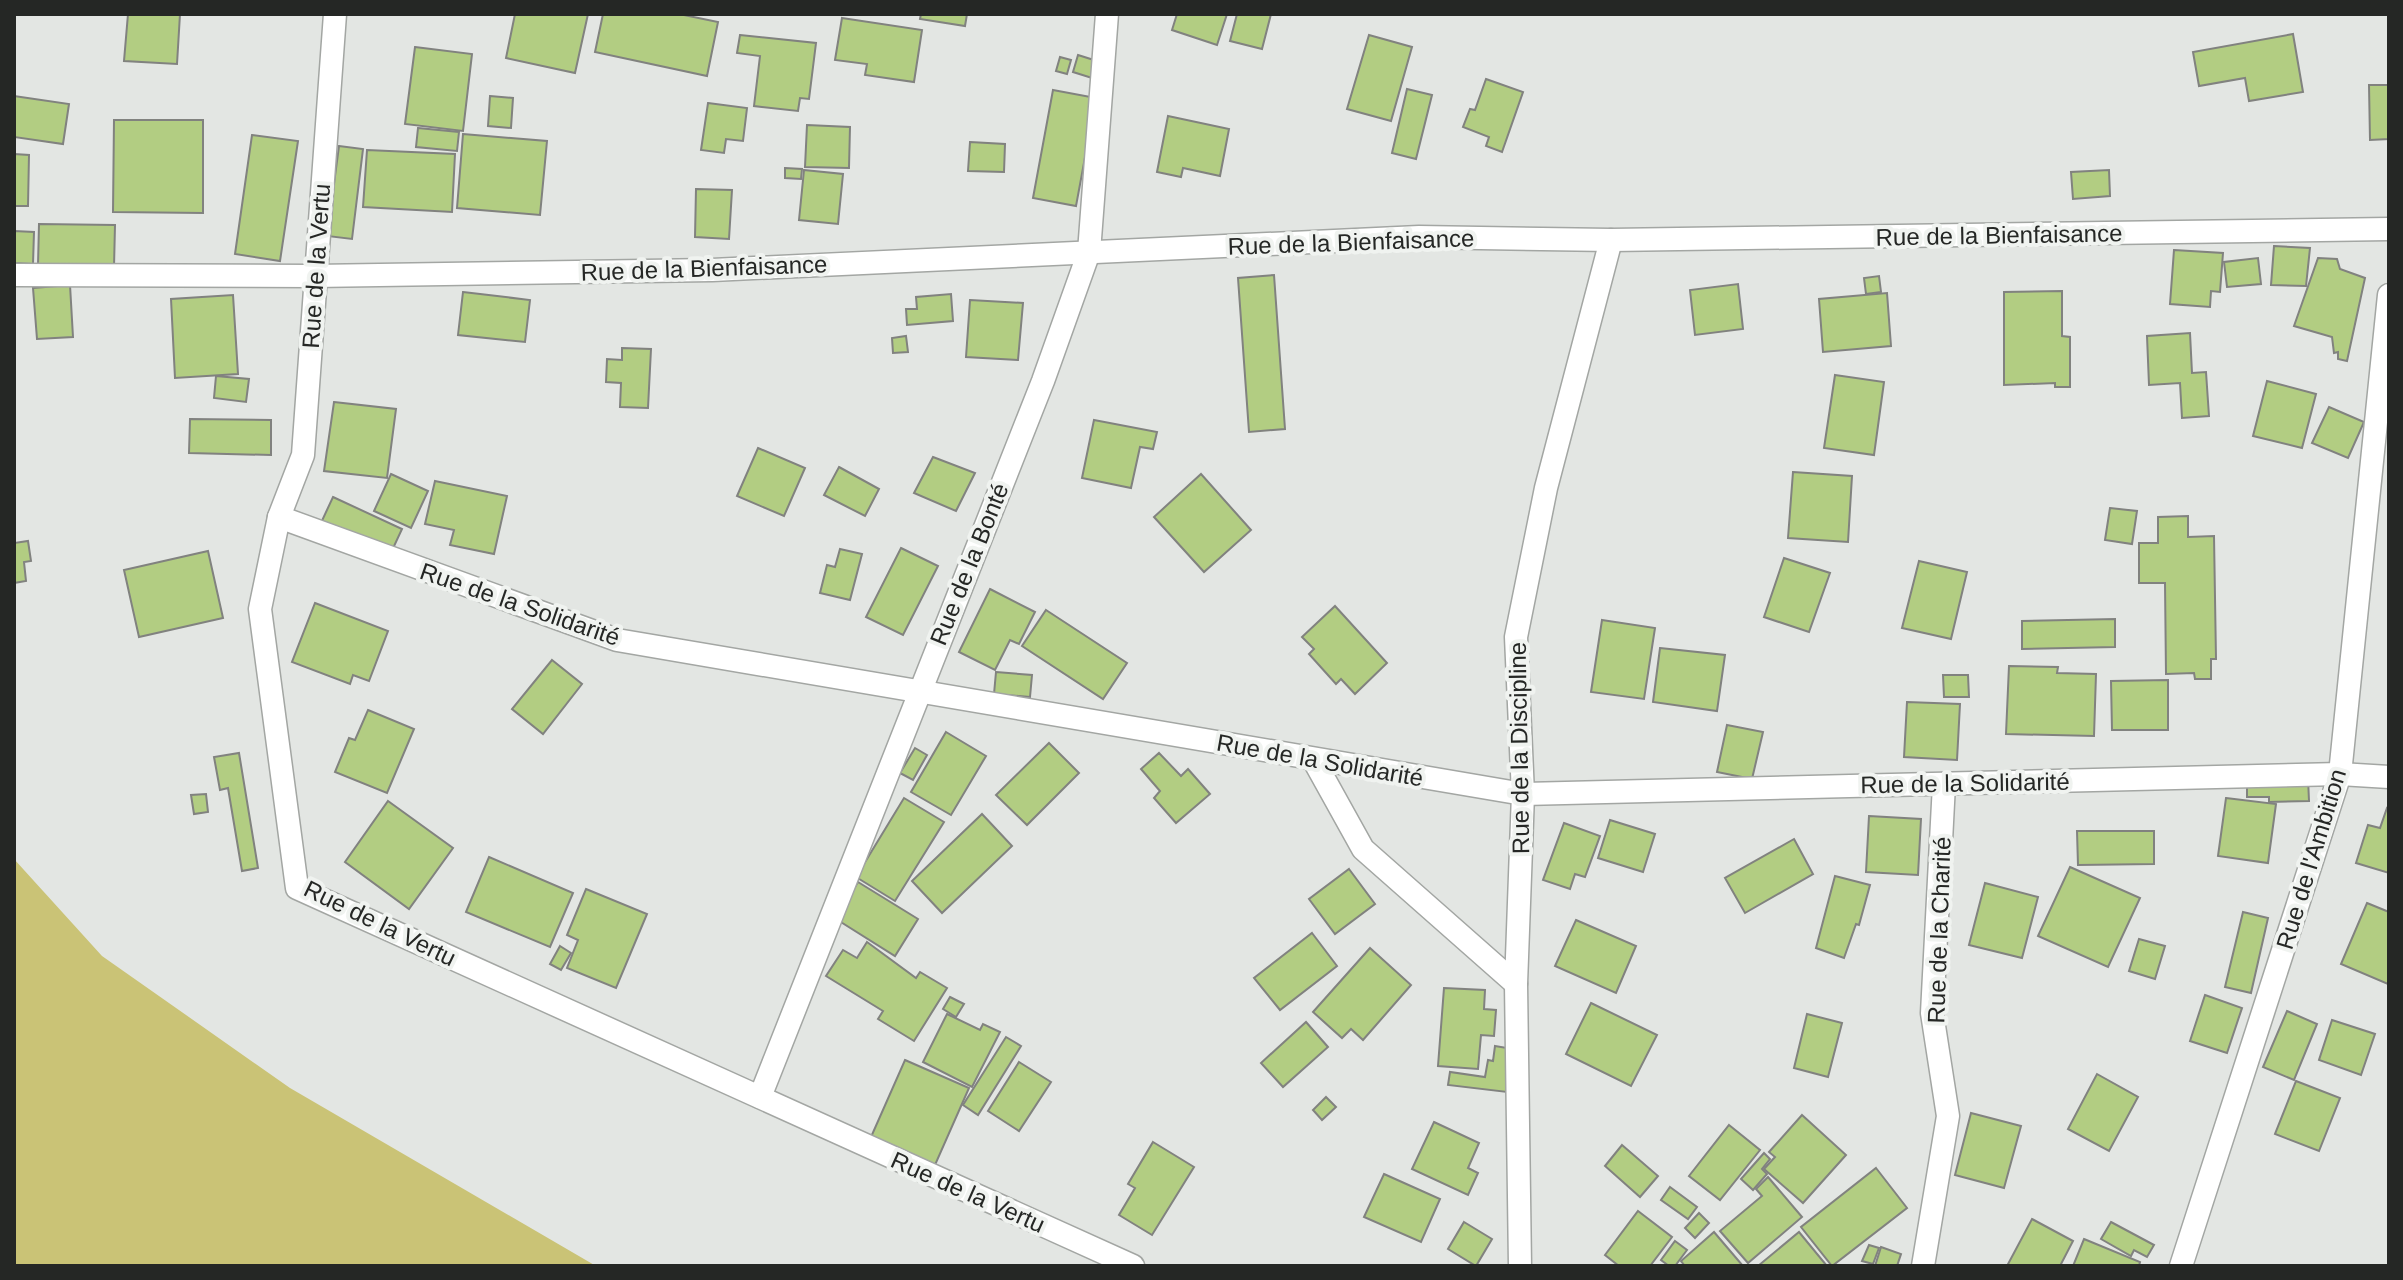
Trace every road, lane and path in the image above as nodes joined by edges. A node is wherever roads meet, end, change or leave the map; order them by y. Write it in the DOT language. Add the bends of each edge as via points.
graph roads {
  1 [pos="335,14"];
  2 [pos="1107,14"];
  3 [pos="2389,229"];
  4 [pos="1611,240"];
  5 [pos="1089,252"];
  6 [pos="14,275"];
  7 [pos="314,276"];
  8 [pos="2389,295"];
  9 [pos="279,517"];
  10 [pos="918,691"];
  11 [pos="1313,759"];
  12 [pos="2340,774"];
  13 [pos="2389,777"];
  14 [pos="1944,784"];
  15 [pos="1523,794"];
  16 [pos="1516,984"];
  17 [pos="760,1097"];
  18 [pos="1133,1266"];
  19 [pos="1520,1266"];
  20 [pos="1923,1266"];
  21 [pos="2181,1266"];
  1 -- 7 [label="street, Rue de la Vertu"];
  2 -- 5 [label="street, Rue de la Bonté"];
  3 -- 4 [label="street, Rue de la Bienfaisance"];
  4 -- 5 [label="street, Rue de la Bienfaisance" via="1419,237"];
  4 -- 15 [label="street, Rue de la Discipline" via="1546,488 1516,637"];
  5 -- 7 [label="street, Rue de la Bienfaisance" via="712,270"];
  5 -- 10 [label="street, Rue de la Bonté"];
  6 -- 7 [label="street, Rue de la Bienfaisance"];
  7 -- 9 [label="street, Rue de la Vertu" via="303,455"];
  8 -- 12 [label="street, Rue de l'Ambition"];
  9 -- 10 [label="street, Rue de la Solidarité" via="617,640"];
  9 -- 17 [label="street, Rue de la Vertu" via="260,609 297,888"];
  10 -- 11 [label="street, Rue de la Solidarité"];
  10 -- 17 [label="street, Rue de la Bonté"];
  11 -- 15 [label="street, Rue de la Solidarité"];
  11 -- 16 [label="street" via="1363,849"];
  12 -- 13 [label="street, Rue de la Solidarité"];
  12 -- 14 [label="street, Rue de la Solidarité"];
  12 -- 21 [label="street, Rue de l'Ambition"];
  14 -- 15 [label="street, Rue de la Solidarité"];
  14 -- 20 [label="street, Rue de la Charité" via="1932,1013 1948,1116"];
  15 -- 16 [label="street, Rue de la Discipline"];
  16 -- 19 [label="street, Rue de la Discipline"];
  17 -- 18 [label="street, Rue de la Vertu"];
}
